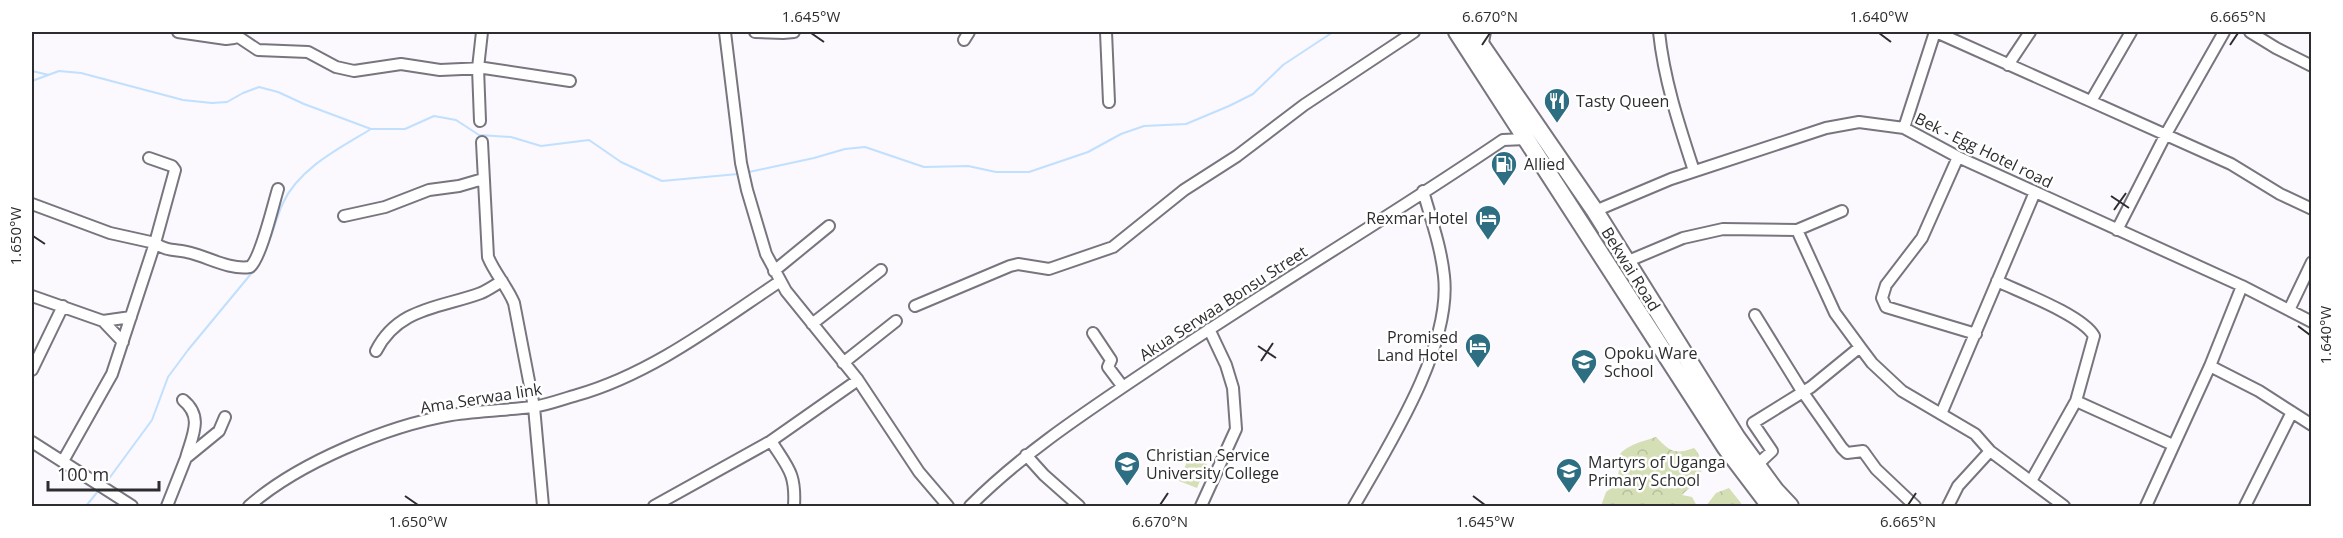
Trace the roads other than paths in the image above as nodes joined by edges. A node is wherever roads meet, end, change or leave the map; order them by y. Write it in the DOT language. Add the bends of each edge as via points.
graph roads {
  1 [pos="178,32"];
  2 [pos="482,32"];
  3 [pos="725,32"];
  4 [pos="754,32"];
  5 [pos="794,32"];
  6 [pos="1106,32"];
  7 [pos="1414,32"];
  8 [pos="1457,32"];
  9 [pos="1472,32"];
  10 [pos="1659,32"];
  11 [pos="1936,32"];
  12 [pos="2030,32"];
  13 [pos="2131,32"];
  14 [pos="2224,32"];
  15 [pos="2250,32"];
  16 [pos="238,34"];
  17 [pos="1484,39"];
  18 [pos="2008,65"];
  19 [pos="2312,66"];
  20 [pos="478,68"];
  21 [pos="570,81"];
  22 [pos="2091,101"];
  23 [pos="1109,102"];
  24 [pos="1513,118"];
  25 [pos="480,121"];
  26 [pos="1904,128"];
  27 [pos="2166,134"];
  28 [pos="1527,139"];
  29 [pos="1503,140"];
  30 [pos="482,141"];
  31 [pos="1958,157"];
  32 [pos="149,158"];
  33 [pos="1694,171"];
  34 [pos="483,179"];
  35 [pos="278,189"];
  36 [pos="1423,191"];
  37 [pos="2036,192"];
  38 [pos="32,204"];
  39 [pos="2312,209"];
  40 [pos="1595,211"];
  41 [pos="1842,211"];
  42 [pos="344,216"];
  43 [pos="829,226"];
  44 [pos="1797,230"];
  45 [pos="2117,230"];
  46 [pos="155,243"];
  47 [pos="1626,262"];
  48 [pos="2312,262"];
  49 [pos="881,270"];
  50 [pos="774,271"];
  51 [pos="1637,279"];
  52 [pos="502,280"];
  53 [pos="1997,281"];
  54 [pos="779,282"];
  55 [pos="2242,286"];
  56 [pos="1622,289"];
  57 [pos="32,296"];
  58 [pos="63,306"];
  59 [pos="915,306"];
  60 [pos="2289,310"];
  61 [pos="1755,315"];
  62 [pos="131,317"];
  63 [pos="103,321"];
  64 [pos="896,321"];
  65 [pos="2312,322"];
  66 [pos="812,324"];
  67 [pos="1209,329"];
  68 [pos="1093,333"];
  69 [pos="1976,334"];
  70 [pos="123,342"];
  71 [pos="1860,347"];
  72 [pos="376,351"];
  73 [pos="843,363"];
  74 [pos="2210,366"];
  75 [pos="32,370"];
  76 [pos="858,380"];
  77 [pos="1123,387"];
  78 [pos="1802,392"];
  79 [pos="183,400"];
  80 [pos="2076,401"];
  81 [pos="534,407"];
  82 [pos="2292,412"];
  83 [pos="1941,414"];
  84 [pos="225,417"];
  85 [pos="2312,425"];
  86 [pos="771,441"];
  87 [pos="32,442"];
  88 [pos="2174,445"];
  89 [pos="1990,450"];
  90 [pos="1026,454"];
  91 [pos="186,458"];
  92 [pos="63,461"];
  93 [pos="1757,465"];
  94 [pos="2031,482"];
  95 [pos="132,507"];
  96 [pos="167,507"];
  97 [pos="249,507"];
  98 [pos="543,507"];
  99 [pos="654,507"];
  100 [pos="794,507"];
  101 [pos="948,507"];
  102 [pos="970,507"];
  103 [pos="1079,507"];
  104 [pos="1202,507"];
  105 [pos="1354,507"];
  106 [pos="1770,507"];
  107 [pos="1790,507"];
  108 [pos="1915,507"];
  109 [pos="1948,507"];
  110 [pos="2064,507"];
  111 [pos="2146,507"];
  112 [pos="2245,507"];
  1 -- 16 [label="street" via="226,39"];
  2 -- 20 [label="street"];
  3 -- 50 [label="street" via="741,163 760,237"];
  4 -- 5 [label="street"];
  6 -- 23 [label="street"];
  7 -- 59 [label="street" via="1184,190 1113,247 1050,269 1010,266"];
  8 -- 24 [label="highway, Bekwai Road"];
  9 -- 17 [label="highway, Bekwai Road"];
  10 -- 33 [label="street" via="1674,108"];
  11 -- 18 [label="street"];
  11 -- 26 [label="street"];
  12 -- 18 [label="street"];
  13 -- 22 [label="street"];
  14 -- 27 [label="street"];
  15 -- 19 [label="street"];
  16 -- 20 [label="street" via="258,50 308,52 336,67 354,70 395,64 440,70"];
  17 -- 40 [label="highway, Bekwai Road"];
  18 -- 22 [label="street"];
  20 -- 21 [label="street"];
  20 -- 25 [label="street"];
  22 -- 27 [label="street"];
  24 -- 28 [label="highway, Bekwai Road"];
  24 -- 29 [label="street"];
  26 -- 31 [label="street, Bek - Egg Hotel road"];
  26 -- 33 [label="street, Bek - Egg Hotel road" via="1859,122 1826,128"];
  27 -- 39 [label="street" via="2231,164"];
  27 -- 45 [label="street"];
  28 -- 29 [label="street"];
  28 -- 56 [label="highway, Bekwai Road"];
  29 -- 36 [label="street, Akua Serwaa Bonsu Street"];
  30 -- 34 [label="street"];
  31 -- 37 [label="street, Bek - Egg Hotel road"];
  31 -- 69 [label="street" via="1922,238 1886,285 1882,298 1886,306"];
  32 -- 46 [label="street" via="175,170"];
  33 -- 40 [label="street, Bek - Egg Hotel road"];
  34 -- 42 [label="street" via="429,190 385,207"];
  34 -- 52 [label="street" via="488,257"];
  35 -- 46 [label="street" via="259,252 250,267 229,266"];
  36 -- 67 [label="street, Akua Serwaa Bonsu Street"];
  36 -- 105 [label="street" via="1444,276 1433,352 1417,392"];
  37 -- 45 [label="street, Bek - Egg Hotel road"];
  37 -- 53 [label="street"];
  38 -- 46 [label="street" via="111,233"];
  40 -- 47 [label="highway, Bekwai Road"];
  41 -- 44 [label="street"];
  43 -- 50 [label="street"];
  44 -- 47 [label="street" via="1723,229 1683,238"];
  44 -- 71 [label="street" via="1835,313"];
  45 -- 55 [label="street, Bek - Egg Hotel road"];
  46 -- 62 [label="street"];
  47 -- 51 [label="highway, Bekwai Road"];
  48 -- 60 [label="street"];
  49 -- 66 [label="street"];
  50 -- 54 [label="street"];
  51 -- 56 [label="highway"];
  51 -- 93 [label="highway, Bekwai Road"];
  52 -- 72 [label="street" via="483,292 438,304 404,319"];
  52 -- 81 [label="street" via="514,303"];
  53 -- 69 [label="street"];
  53 -- 80 [label="street" via="2090,328 2093,346"];
  54 -- 66 [label="street"];
  54 -- 81 [label="street, Ama Serwaa link" via="643,368 579,395"];
  55 -- 60 [label="street, Bek - Egg Hotel road"];
  55 -- 74 [label="street"];
  56 -- 106 [label="highway, Bekwai Road" via="1726,448"];
  57 -- 58 [label="street"];
  58 -- 63 [label="street"];
  58 -- 75 [label="street"];
  60 -- 65 [label="street, Bek - Egg Hotel road"];
  61 -- 78 [label="street"];
  62 -- 63 [label="street"];
  62 -- 70 [label="street"];
  63 -- 70 [label="street"];
  64 -- 73 [label="street"];
  66 -- 73 [label="street"];
  67 -- 77 [label="street, Akua Serwaa Bonsu Street"];
  67 -- 104 [label="street" via="1227,365 1236,429"];
  68 -- 77 [label="street" via="1111,360 1108,367"];
  69 -- 83 [label="street"];
  70 -- 92 [label="street" via="106,385"];
  71 -- 78 [label="street"];
  71 -- 83 [label="street" via="1902,391"];
  73 -- 76 [label="street"];
  74 -- 82 [label="street"];
  74 -- 88 [label="street"];
  76 -- 86 [label="street"];
  76 -- 101 [label="street" via="919,472"];
  77 -- 90 [label="street, Akua Serwaa Bonsu Street"];
  78 -- 93 [label="street" via="1753,423 1772,451"];
  78 -- 108 [label="street" via="1842,448 1847,453 1863,451"];
  79 -- 91 [label="street" via="196,417"];
  80 -- 88 [label="street"];
  80 -- 94 [label="street"];
  81 -- 97 [label="street, Ama Serwaa link" via="451,416 391,431 288,477"];
  81 -- 98 [label="street"];
  82 -- 85 [label="street"];
  82 -- 112 [label="street"];
  83 -- 89 [label="street" via="1975,434"];
  84 -- 91 [label="street" via="219,431"];
  86 -- 99 [label="street"];
  86 -- 100 [label="street" via="793,477"];
  87 -- 92 [label="street"];
  88 -- 111 [label="street"];
  89 -- 94 [label="street"];
  89 -- 109 [label="street" via="1958,486"];
  90 -- 102 [label="street, Akua Serwaa Bonsu Street"];
  90 -- 103 [label="street"];
  91 -- 96 [label="street"];
  92 -- 95 [label="street"];
  93 -- 107 [label="highway, Bekwai Road"];
  94 -- 110 [label="street"];
}
